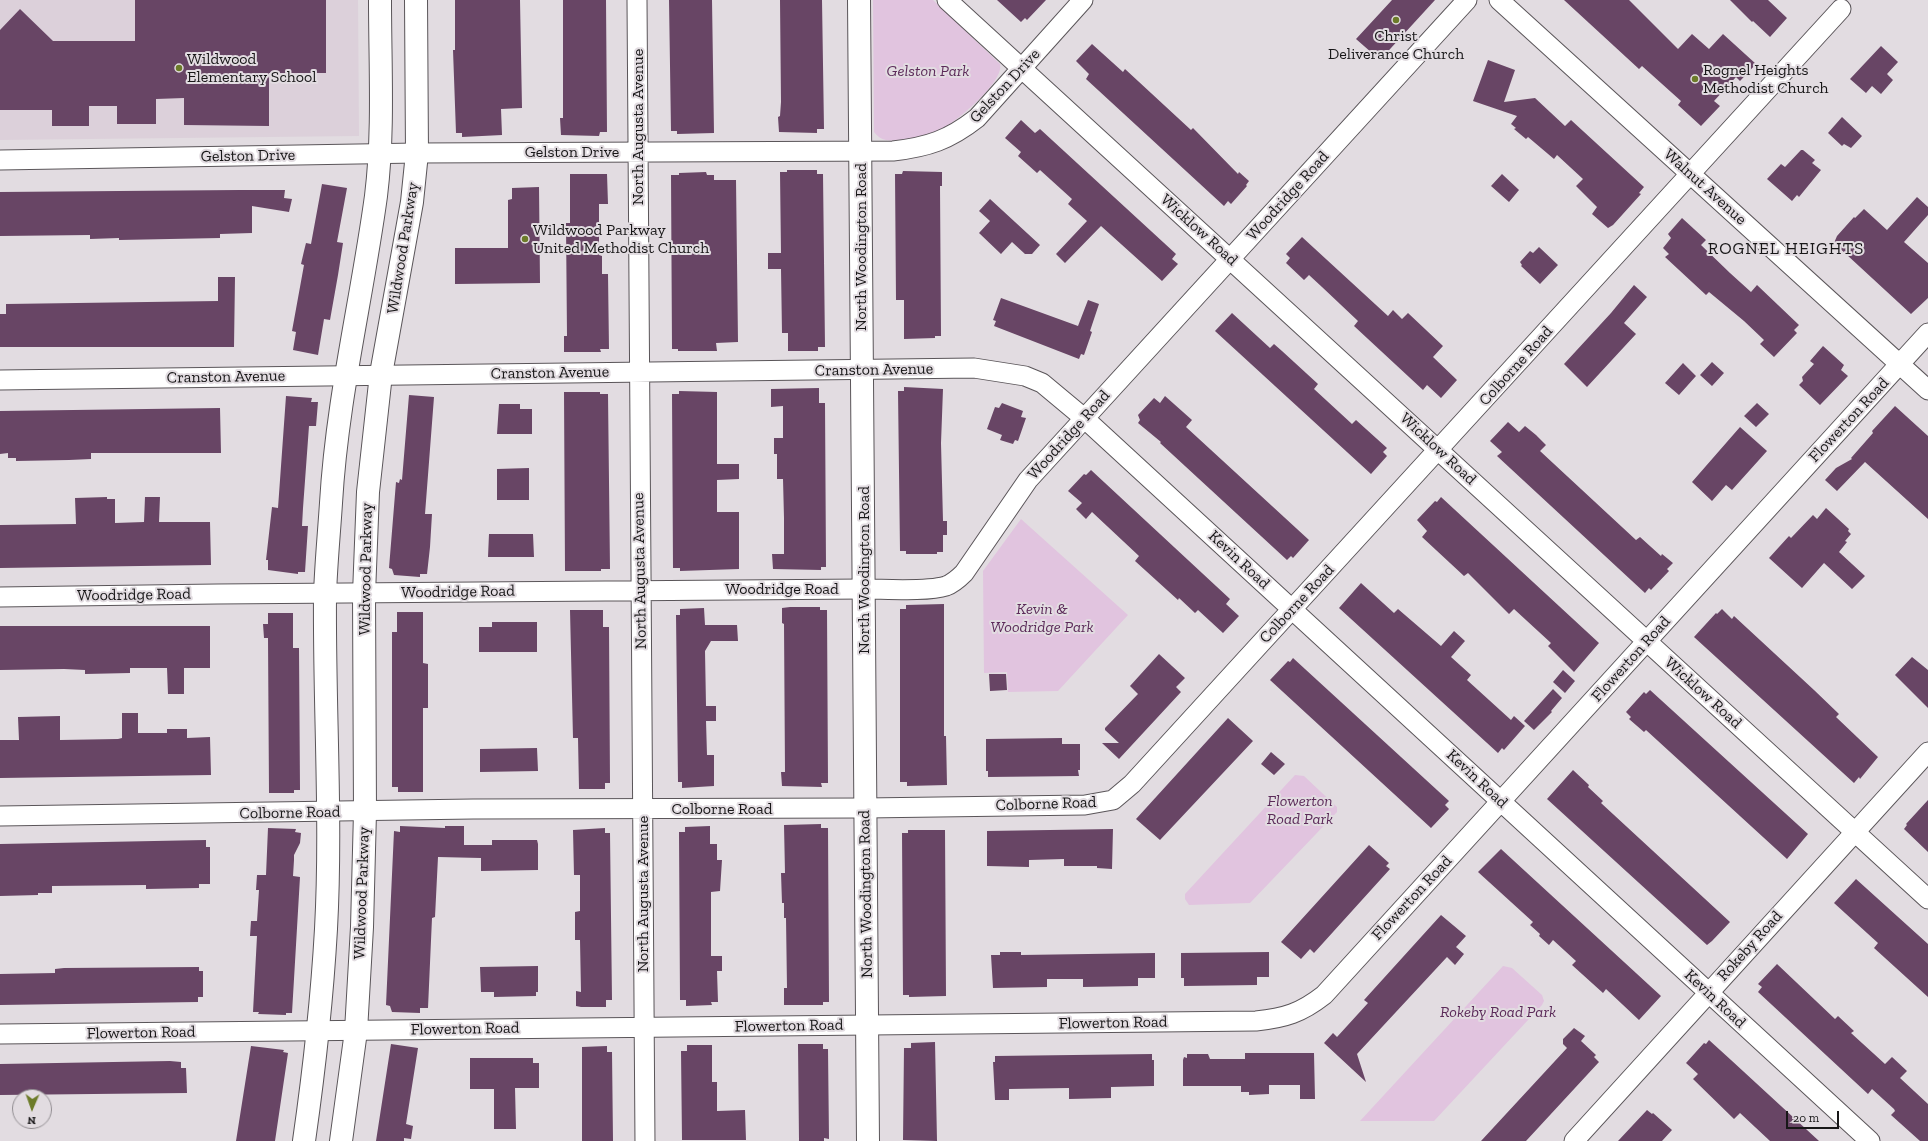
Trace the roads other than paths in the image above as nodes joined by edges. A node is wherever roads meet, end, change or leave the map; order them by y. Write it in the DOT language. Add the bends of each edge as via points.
graph roads {
  1 [pos="380,0"];
  2 [pos="416,0"];
  3 [pos="637,0"];
  4 [pos="859,0"];
  5 [pos="947,0"];
  6 [pos="1083,0"];
  7 [pos="1467,0"];
  8 [pos="1499,0"];
  9 [pos="1841,9"];
  10 [pos="1022,68"];
  11 [pos="861,150"];
  12 [pos="638,152"];
  13 [pos="417,153"];
  14 [pos="380,154"];
  15 [pos="0,160"];
  16 [pos="1691,173"];
  17 [pos="1230,259"];
  18 [pos="1928,333"];
  19 [pos="1900,364"];
  20 [pos="862,370"];
  21 [pos="639,372"];
  22 [pos="381,374"];
  23 [pos="345,375"];
  24 [pos="0,380"];
  25 [pos="1928,390"];
  26 [pos="1084,418"];
  27 [pos="1438,450"];
  28 [pos="864,589"];
  29 [pos="640,591"];
  30 [pos="325,594"];
  31 [pos="364,594"];
  32 [pos="0,597"];
  33 [pos="1292,610"];
  34 [pos="1647,642"];
  35 [pos="1928,752"];
  36 [pos="1502,802"];
  37 [pos="865,808"];
  38 [pos="643,809"];
  39 [pos="328,812"];
  40 [pos="365,812"];
  41 [pos="0,816"];
  42 [pos="1855,832"];
  43 [pos="1928,899"];
  44 [pos="1708,992"];
  45 [pos="868,1025"];
  46 [pos="643,1028"];
  47 [pos="318,1031"];
  48 [pos="356,1031"];
  49 [pos="0,1034"];
  50 [pos="304,1141"];
  51 [pos="341,1141"];
  52 [pos="645,1141"];
  53 [pos="868,1141"];
  54 [pos="1574,1141"];
  55 [pos="1870,1141"];
  1 -- 14 [label="street"];
  2 -- 13 [label="street, Wildwood Parkway"];
  3 -- 12 [label="street, North Augusta Avenue"];
  4 -- 11 [label="street, North Woodington Road"];
  5 -- 10 [label="street, Wicklow Road"];
  6 -- 10 [label="street, Gelston Drive"];
  7 -- 17 [label="street, Woodridge Road"];
  8 -- 16 [label="street, Walnut Avenue"];
  9 -- 16 [label="street, Colborne Road"];
  10 -- 11 [label="street, Gelston Drive" via="977,118 960,132 929,146 893,152"];
  10 -- 17 [label="street, Wicklow Road"];
  11 -- 12 [label="street, Gelston Drive"];
  11 -- 20 [label="street, North Woodington Road"];
  12 -- 13 [label="street, Gelston Drive"];
  12 -- 21 [label="street, North Augusta Avenue"];
  13 -- 14 [label="street, Gelston Drive"];
  13 -- 22 [label="street, Wildwood Parkway" via="412,202"];
  14 -- 15 [label="street, Gelston Drive"];
  14 -- 23 [label="street" via="376,197"];
  16 -- 19 [label="street, Walnut Avenue"];
  16 -- 27 [label="street, Colborne Road"];
  17 -- 26 [label="street, Woodridge Road"];
  17 -- 27 [label="street, Wicklow Road"];
  18 -- 19 [label="street, Flowerton Road"];
  19 -- 25 [label="street, Walnut Avenue"];
  19 -- 34 [label="street, Flowerton Road"];
  20 -- 21 [label="street, Cranston Avenue"];
  20 -- 26 [label="street, Cranston Avenue" via="974,368 1025,376 1042,383"];
  20 -- 28 [label="street, North Woodington Road"];
  21 -- 22 [label="street, Cranston Avenue"];
  21 -- 29 [label="street, North Augusta Avenue"];
  22 -- 23 [label="street, Cranston Avenue"];
  22 -- 31 [label="street, Wildwood Parkway" via="368,492"];
  23 -- 24 [label="street, Cranston Avenue"];
  23 -- 30 [label="street" via="332,483"];
  26 -- 28 [label="street, Woodridge Road" via="1028,480 964,573 956,580 947,586 934,588"];
  26 -- 33 [label="street, Kevin Road"];
  27 -- 33 [label="street, Colborne Road"];
  27 -- 34 [label="street, Wicklow Road"];
  28 -- 29 [label="street, Woodridge Road"];
  28 -- 37 [label="street, North Woodington Road"];
  29 -- 31 [label="street, Woodridge Road"];
  29 -- 38 [label="street, North Augusta Avenue"];
  30 -- 31 [label="street, Woodridge Road"];
  30 -- 32 [label="street, Woodridge Road"];
  30 -- 39 [label="street"];
  31 -- 40 [label="street, Wildwood Parkway"];
  33 -- 36 [label="street, Kevin Road"];
  33 -- 37 [label="street, Colborne Road" via="1132,784 1113,800 1085,804"];
  34 -- 36 [label="street, Flowerton Road"];
  34 -- 42 [label="street, Wicklow Road"];
  35 -- 42 [label="street, Rokeby Road"];
  36 -- 44 [label="street, Kevin Road"];
  36 -- 45 [label="street, Flowerton Road" via="1427,880 1324,995 1296,1013 1277,1019 1256,1021"];
  37 -- 38 [label="street, Colborne Road"];
  37 -- 45 [label="street, North Woodington Road"];
  38 -- 40 [label="street, Colborne Road"];
  38 -- 46 [label="street, North Augusta Avenue"];
  39 -- 40 [label="street, Colborne Road"];
  39 -- 41 [label="street, Colborne Road"];
  39 -- 47 [label="street" via="326,928"];
  40 -- 48 [label="street, Wildwood Parkway"];
  42 -- 43 [label="street, Wicklow Road"];
  42 -- 44 [label="street, Rokeby Road"];
  44 -- 54 [label="street, Rokeby Road"];
  44 -- 55 [label="street, Kevin Road"];
  45 -- 46 [label="street, Flowerton Road"];
  45 -- 53 [label="street, North Woodington Road"];
  46 -- 48 [label="street, Flowerton Road"];
  46 -- 52 [label="street, North Augusta Avenue"];
  47 -- 48 [label="street, Flowerton Road"];
  47 -- 49 [label="street, Flowerton Road"];
  47 -- 50 [label="street"];
  48 -- 51 [label="street, Wildwood Parkway"];
}
